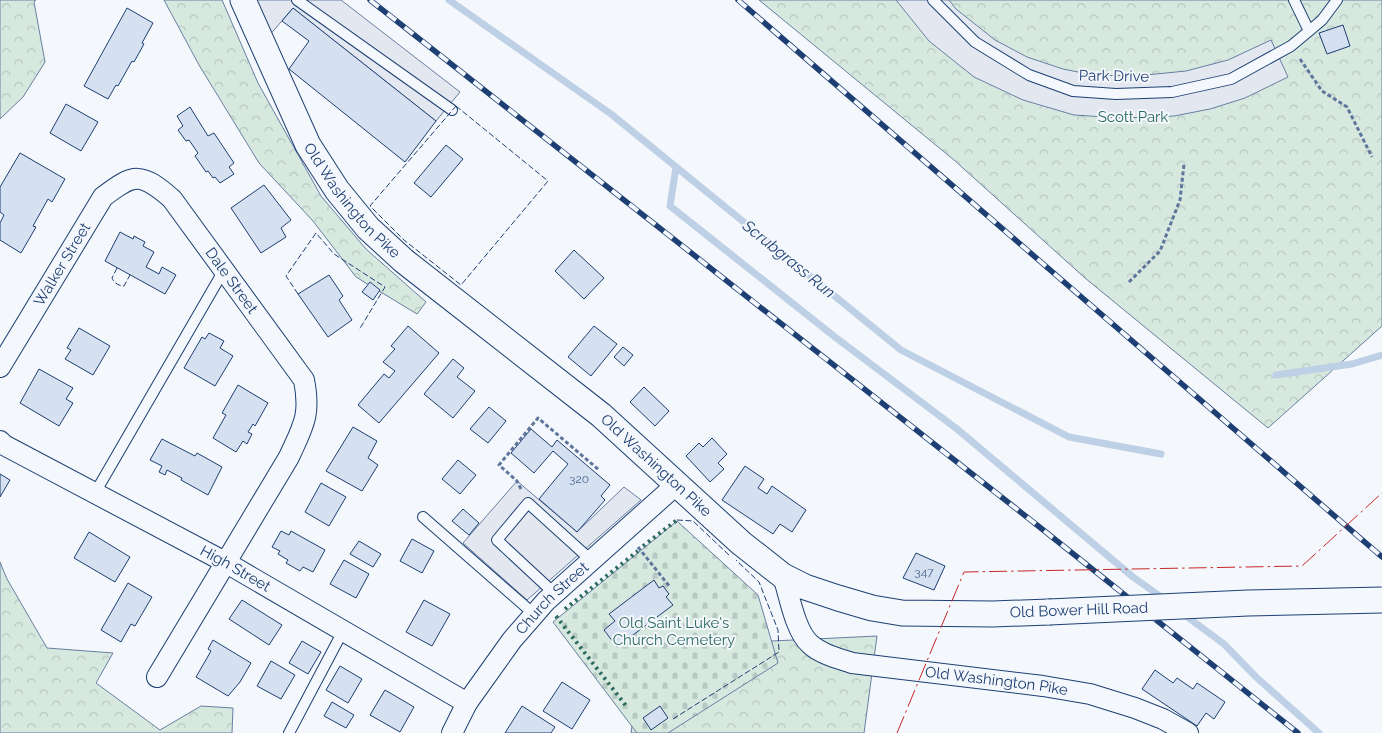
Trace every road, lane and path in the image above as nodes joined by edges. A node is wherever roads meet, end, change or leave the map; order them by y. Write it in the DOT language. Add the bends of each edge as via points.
graph roads {
  1 [pos="243,0"];
  2 [pos="297,0"];
  3 [pos="933,0"];
  4 [pos="1294,0"];
  5 [pos="1337,0"];
  6 [pos="1309,31"];
  7 [pos="1292,46"];
  8 [pos="452,110"];
  9 [pos="1372,157"];
  10 [pos="1184,164"];
  11 [pos="139,178"];
  12 [pos="224,270"];
  13 [pos="1129,282"];
  14 [pos="0,367"];
  15 [pos="0,441"];
  16 [pos="599,470"];
  17 [pos="676,485"];
  18 [pos="95,493"];
  19 [pos="528,504"];
  20 [pos="423,517"];
  21 [pos="625,531"];
  22 [pos="592,561"];
  23 [pos="225,562"];
  24 [pos="783,576"];
  25 [pos="670,587"];
  26 [pos="554,593"];
  27 [pos="1382,600"];
  28 [pos="534,614"];
  29 [pos="343,631"];
  30 [pos="157,677"];
  31 [pos="467,703"];
  32 [pos="289,733"];
  33 [pos="452,733"];
  34 [pos="1188,733"];
  1 -- 17 [label="street, Old Washington Pike" via="308,145 337,190 368,228 404,261 601,415"];
  2 -- 8 [label="lane"];
  3 -- 7 [label="lane, Park Drive" via="975,42 1029,75 1073,90 1116,94 1172,92 1230,79"];
  4 -- 6 [label="lane"];
  5 -- 6 [label="lane, Park Drive"];
  6 -- 7 [label="lane, Park Drive"];
  7 -- 9 [label="path" via="1322,91 1347,107"];
  10 -- 13 [label="path" via="1180,200 1160,251"];
  11 -- 12 [label="street, Dale Street" via="158,186 172,199"];
  11 -- 14 [label="street, Walker Street" via="122,182 103,197"];
  12 -- 18 [label="lane"];
  12 -- 23 [label="street, Dale Street" via="304,380 308,398 306,421 289,457"];
  15 -- 18 [label="street, High Street"];
  16 -- 19 [label="path" via="538,418 499,465 517,480"];
  17 -- 21 [label="street, Church Street"];
  17 -- 24 [label="street, Old Washington Pike" via="740,543"];
  18 -- 23 [label="street, High Street"];
  19 -- 22 [label="lane"];
  19 -- 26 [label="lane" via="497,540"];
  20 -- 28 [label="lane"];
  21 -- 22 [label="street, Church Street"];
  21 -- 25 [label="path"];
  22 -- 26 [label="street, Church Street"];
  23 -- 29 [label="street, High Street"];
  23 -- 30 [label="street"];
  24 -- 27 [label="street, Old Bower Hill Road, bridge" via="838,598 902,613 993,614"];
  24 -- 34 [label="street, Old Washington Pike" via="799,627 808,643 823,652 852,663 1090,694 1164,719"];
  26 -- 28 [label="street, Church Street"];
  28 -- 31 [label="street, Church Street"];
  29 -- 31 [label="street, High Street"];
  29 -- 32 [label="lane"];
  31 -- 33 [label="street, Church Street"];
}
